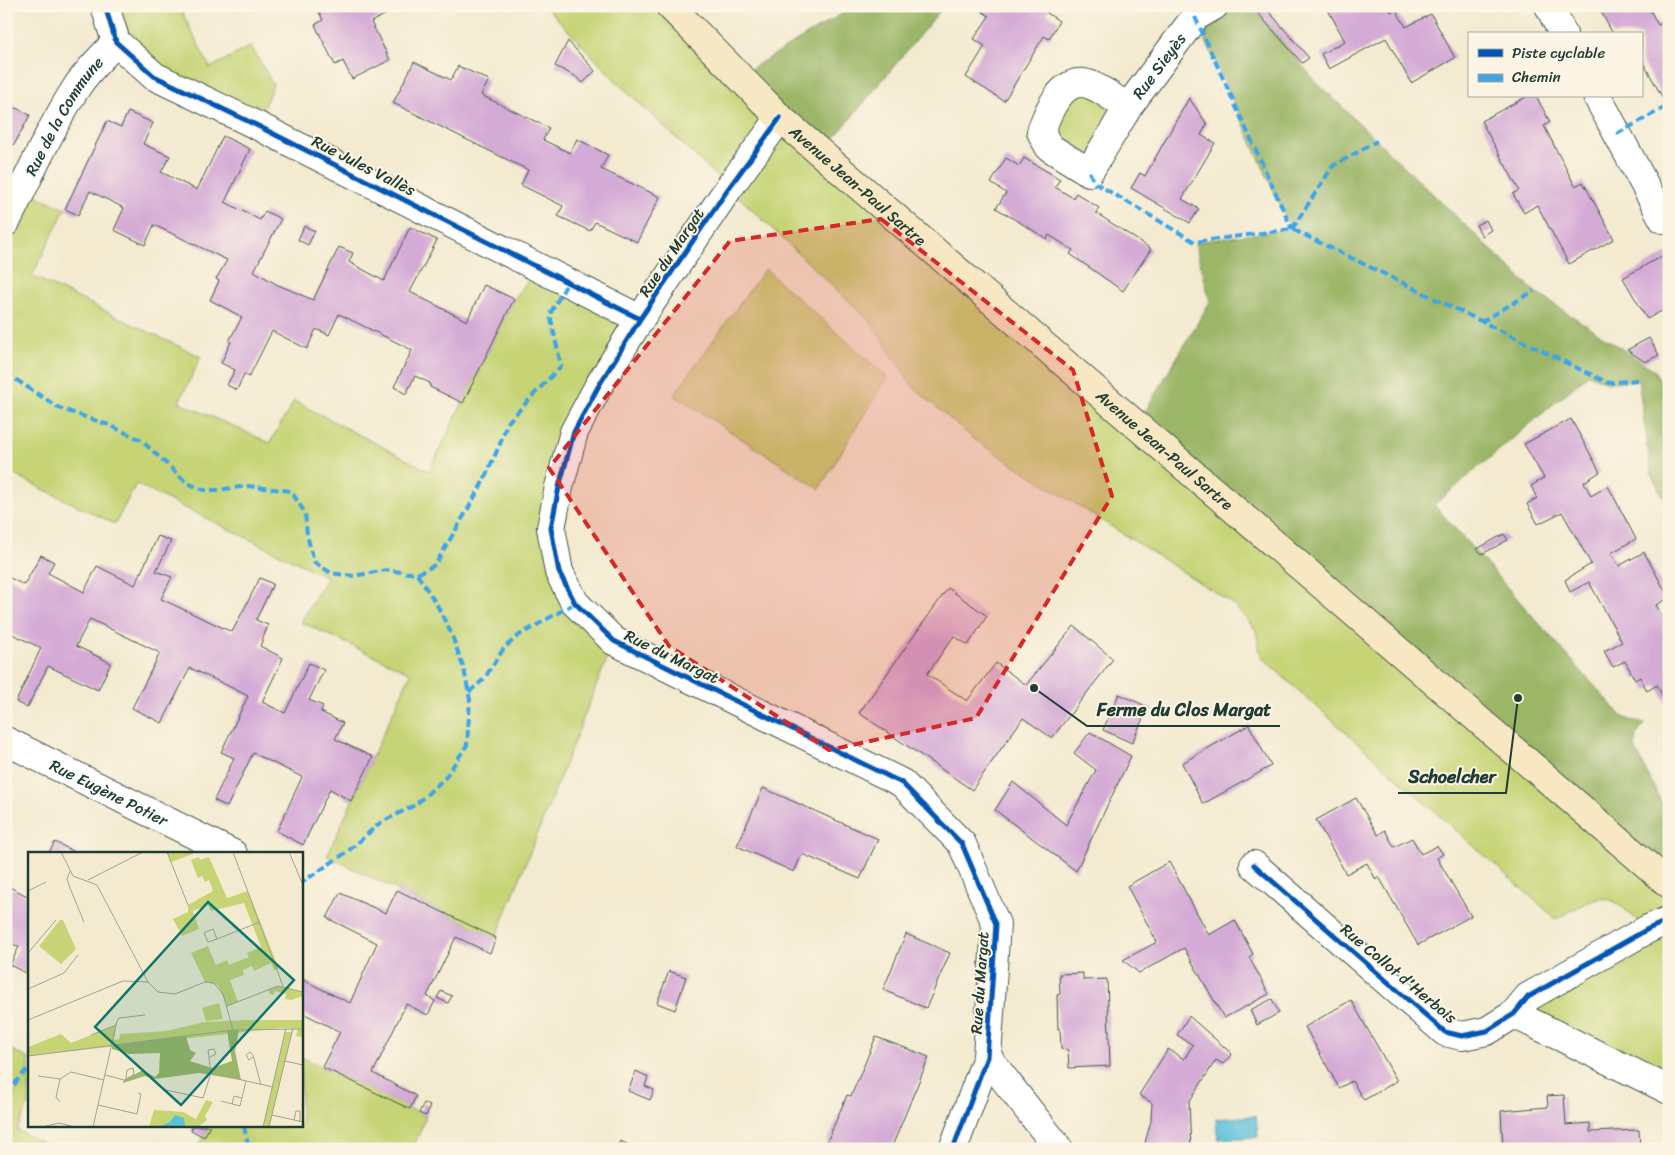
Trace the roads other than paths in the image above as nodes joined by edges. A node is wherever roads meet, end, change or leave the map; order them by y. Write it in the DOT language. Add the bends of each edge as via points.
graph roads {
  1 [pos="105,6"];
  2 [pos="670,6"];
  3 [pos="1549,6"];
  4 [pos="1204,10"];
  5 [pos="1563,32"];
  6 [pos="116,42"];
  7 [pos="1598,98"];
  8 [pos="1128,108"];
  9 [pos="780,118"];
  10 [pos="1663,219"];
  11 [pos="6,222"];
  12 [pos="640,319"];
  13 [pos="6,741"];
  14 [pos="217,850"];
  15 [pos="1254,865"];
  16 [pos="1669,884"];
  17 [pos="1669,920"];
  18 [pos="1514,1014"];
  19 [pos="987,1057"];
  20 [pos="1669,1090"];
  21 [pos="953,1149"];
  22 [pos="1059,1149"];
  1 -- 6 [label="street"];
  2 -- 9 [label="main road, Avenue Jean-Paul Sartre"];
  3 -- 5 [label="street"];
  4 -- 8 [label="street, Rue Sieyès"];
  6 -- 11 [label="street, Rue de la Commune" via="77,86"];
  6 -- 12 [label="street, Rue Jules Vallès" via="154,76"];
  7 -- 10 [label="street"];
  9 -- 12 [label="street, Rue du Margat"];
  9 -- 16 [label="main road, Avenue Jean-Paul Sartre"];
  12 -- 19 [label="street, Rue du Margat" via="574,432 551,528 559,572 575,603 614,641 902,783 962,844 996,924"];
  13 -- 14 [label="street, Rue Eugène Potier"];
  15 -- 18 [label="street, Rue Collot d'Herbois" via="1445,1032 1462,1036 1487,1032"];
  17 -- 18 [label="street, Rue Collot d'Herbois" via="1528,997"];
  18 -- 20 [label="street"];
  19 -- 21 [label="street, Rue du Margat"];
  19 -- 22 [label="street"];
}
